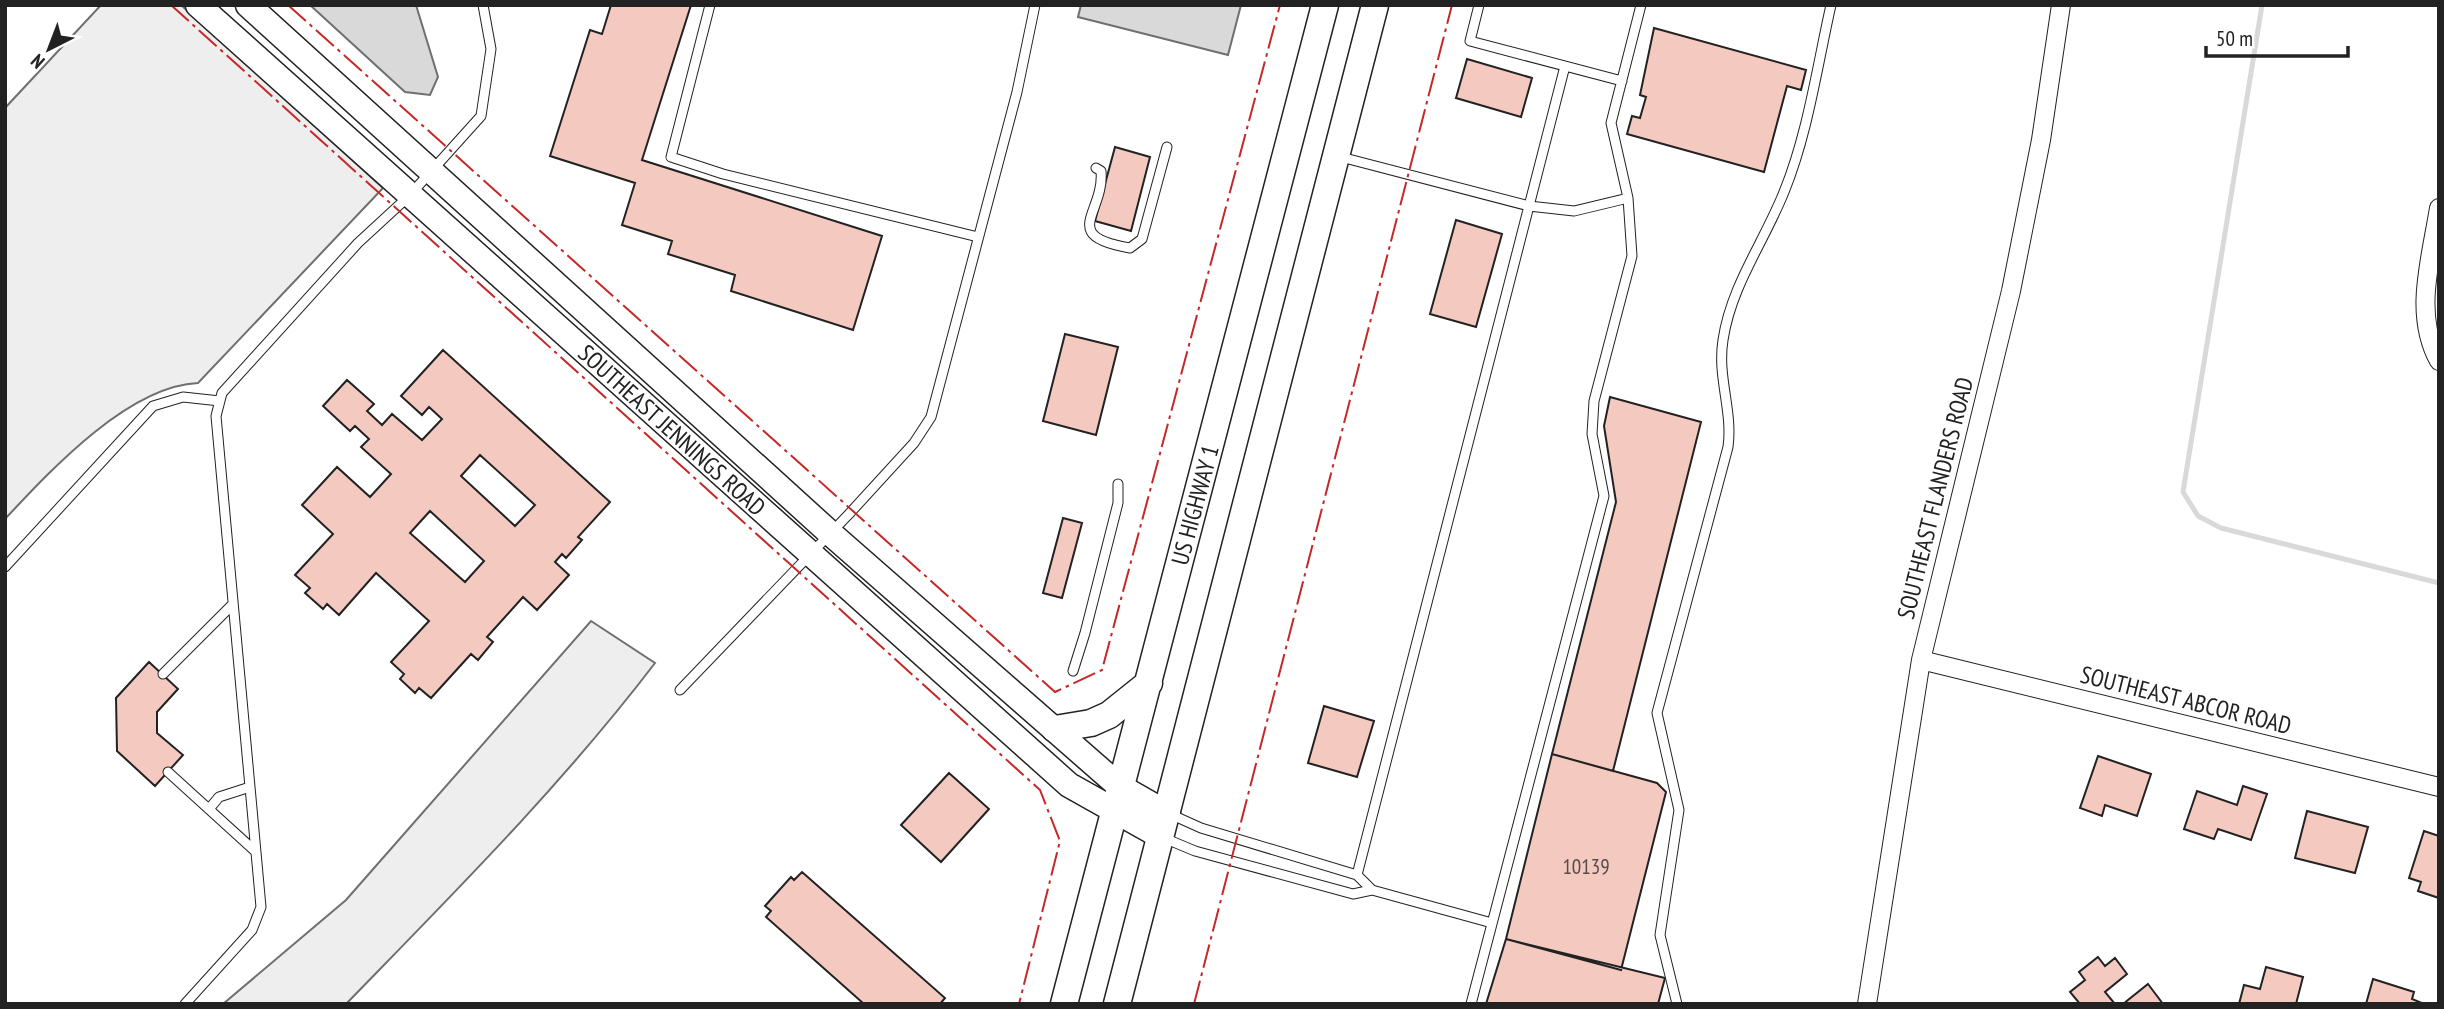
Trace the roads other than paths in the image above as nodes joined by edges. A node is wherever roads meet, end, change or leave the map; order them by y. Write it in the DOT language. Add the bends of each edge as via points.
graph roads {
  1 [pos="198,5"];
  2 [pos="248,5"];
  3 [pos="483,5"];
  4 [pos="710,5"];
  5 [pos="1035,5"];
  6 [pos="1325,5"];
  7 [pos="1375,5"];
  8 [pos="1479,5"];
  9 [pos="1641,5"];
  10 [pos="1831,5"];
  11 [pos="2061,5"];
  12 [pos="1565,66"];
  13 [pos="1622,81"];
  14 [pos="1167,147"];
  15 [pos="1336,156"];
  16 [pos="1096,168"];
  17 [pos="431,172"];
  18 [pos="409,196"];
  19 [pos="1628,198"];
  20 [pos="1529,206"];
  21 [pos="2439,208"];
  22 [pos="978,237"];
  23 [pos="2439,361"];
  24 [pos="220,401"];
  25 [pos="1118,484"];
  26 [pos="830,534"];
  27 [pos="811,554"];
  28 [pos="5,567"];
  29 [pos="233,604"];
  30 [pos="1921,660"];
  31 [pos="1073,671"];
  32 [pos="163,674"];
  33 [pos="1149,683"];
  34 [pos="680,690"];
  35 [pos="1055,729"];
  36 [pos="168,772"];
  37 [pos="1119,786"];
  38 [pos="250,787"];
  39 [pos="2439,787"];
  40 [pos="209,809"];
  41 [pos="1113,812"];
  42 [pos="1164,825"];
  43 [pos="256,852"];
  44 [pos="1357,874"];
  45 [pos="1372,890"];
  46 [pos="1492,923"];
  47 [pos="185,1004"];
  48 [pos="1064,1004"];
  49 [pos="1116,1004"];
  50 [pos="1471,1004"];
  51 [pos="1677,1004"];
  52 [pos="1867,1004"];
  1 -- 18 [label="street, SOUTHEAST JENNINGS ROAD"];
  2 -- 17 [label="street, SOUTHEAST JENNINGS ROAD"];
  3 -- 17 [label="lane" via="491,49 481,116"];
  4 -- 22 [label="lane" via="671,158"];
  5 -- 22 [label="lane"];
  6 -- 33 [label="main road, US HIGHWAY 1"];
  7 -- 15 [label="main road, US HIGHWAY 1"];
  8 -- 12 [label="lane" via="1470,41"];
  9 -- 13 [label="lane"];
  10 -- 51 [label="lane" via="1784,194 1744,271 1723,340 1722,383 1731,427 1728,447 1657,713 1679,810 1660,935"];
  11 -- 30 [label="street, SOUTHEAST FLANDERS ROAD" via="2041,141 2011,291"];
  12 -- 13 [label="lane"];
  12 -- 20 [label="lane"];
  13 -- 19 [label="lane" via="1611,123"];
  14 -- 16 [label="lane" via="1142,239 1130,248 1103,243 1094,236 1090,222 1102,180"];
  15 -- 20 [label="lane"];
  15 -- 42 [label="main road, US HIGHWAY 1"];
  17 -- 18 [label="lane"];
  17 -- 26 [label="street, SOUTHEAST JENNINGS ROAD"];
  18 -- 24 [label="lane" via="330,273 242,369"];
  18 -- 27 [label="street, SOUTHEAST JENNINGS ROAD"];
  19 -- 20 [label="lane" via="1574,211"];
  19 -- 46 [label="lane" via="1632,257 1594,401 1592,434 1604,496"];
  20 -- 44 [label="lane"];
  21 -- 23 [label="street" via="2424,306 2428,341"];
  22 -- 26 [label="lane" via="931,417 914,443"];
  24 -- 28 [label="lane" via="183,397 153,406"];
  24 -- 29 [label="lane" via="216,416"];
  25 -- 31 [label="lane" via="1114,516"];
  26 -- 27 [label="lane"];
  26 -- 35 [label="street, SOUTHEAST JENNINGS ROAD"];
  27 -- 34 [label="lane"];
  27 -- 41 [label="street, SOUTHEAST JENNINGS ROAD" via="1069,785"];
  29 -- 32 [label="lane"];
  29 -- 38 [label="lane"];
  30 -- 39 [label="street, SOUTHEAST ABCOR ROAD"];
  30 -- 52 [label="street, SOUTHEAST FLANDERS ROAD"];
  33 -- 35 [label="main road" via="1109,715"];
  33 -- 37 [label="main road, US HIGHWAY 1"];
  35 -- 37 [label="street, SOUTHEAST JENNINGS ROAD"];
  36 -- 40 [label="lane"];
  37 -- 41 [label="main road, US HIGHWAY 1"];
  37 -- 42 [label="street, SOUTHEAST JENNINGS ROAD"];
  38 -- 40 [label="lane" via="219,797"];
  38 -- 43 [label="lane"];
  40 -- 43 [label="lane"];
  41 -- 42 [label="street, SOUTHEAST JENNINGS ROAD"];
  41 -- 48 [label="main road, US HIGHWAY 1"];
  42 -- 44 [label="lane" via="1201,828"];
  42 -- 45 [label="lane" via="1195,851 1353,894"];
  42 -- 49 [label="main road, US HIGHWAY 1"];
  43 -- 47 [label="lane" via="261,907 252,930"];
  44 -- 45 [label="lane"];
  45 -- 46 [label="lane"];
  46 -- 50 [label="lane"];
}
